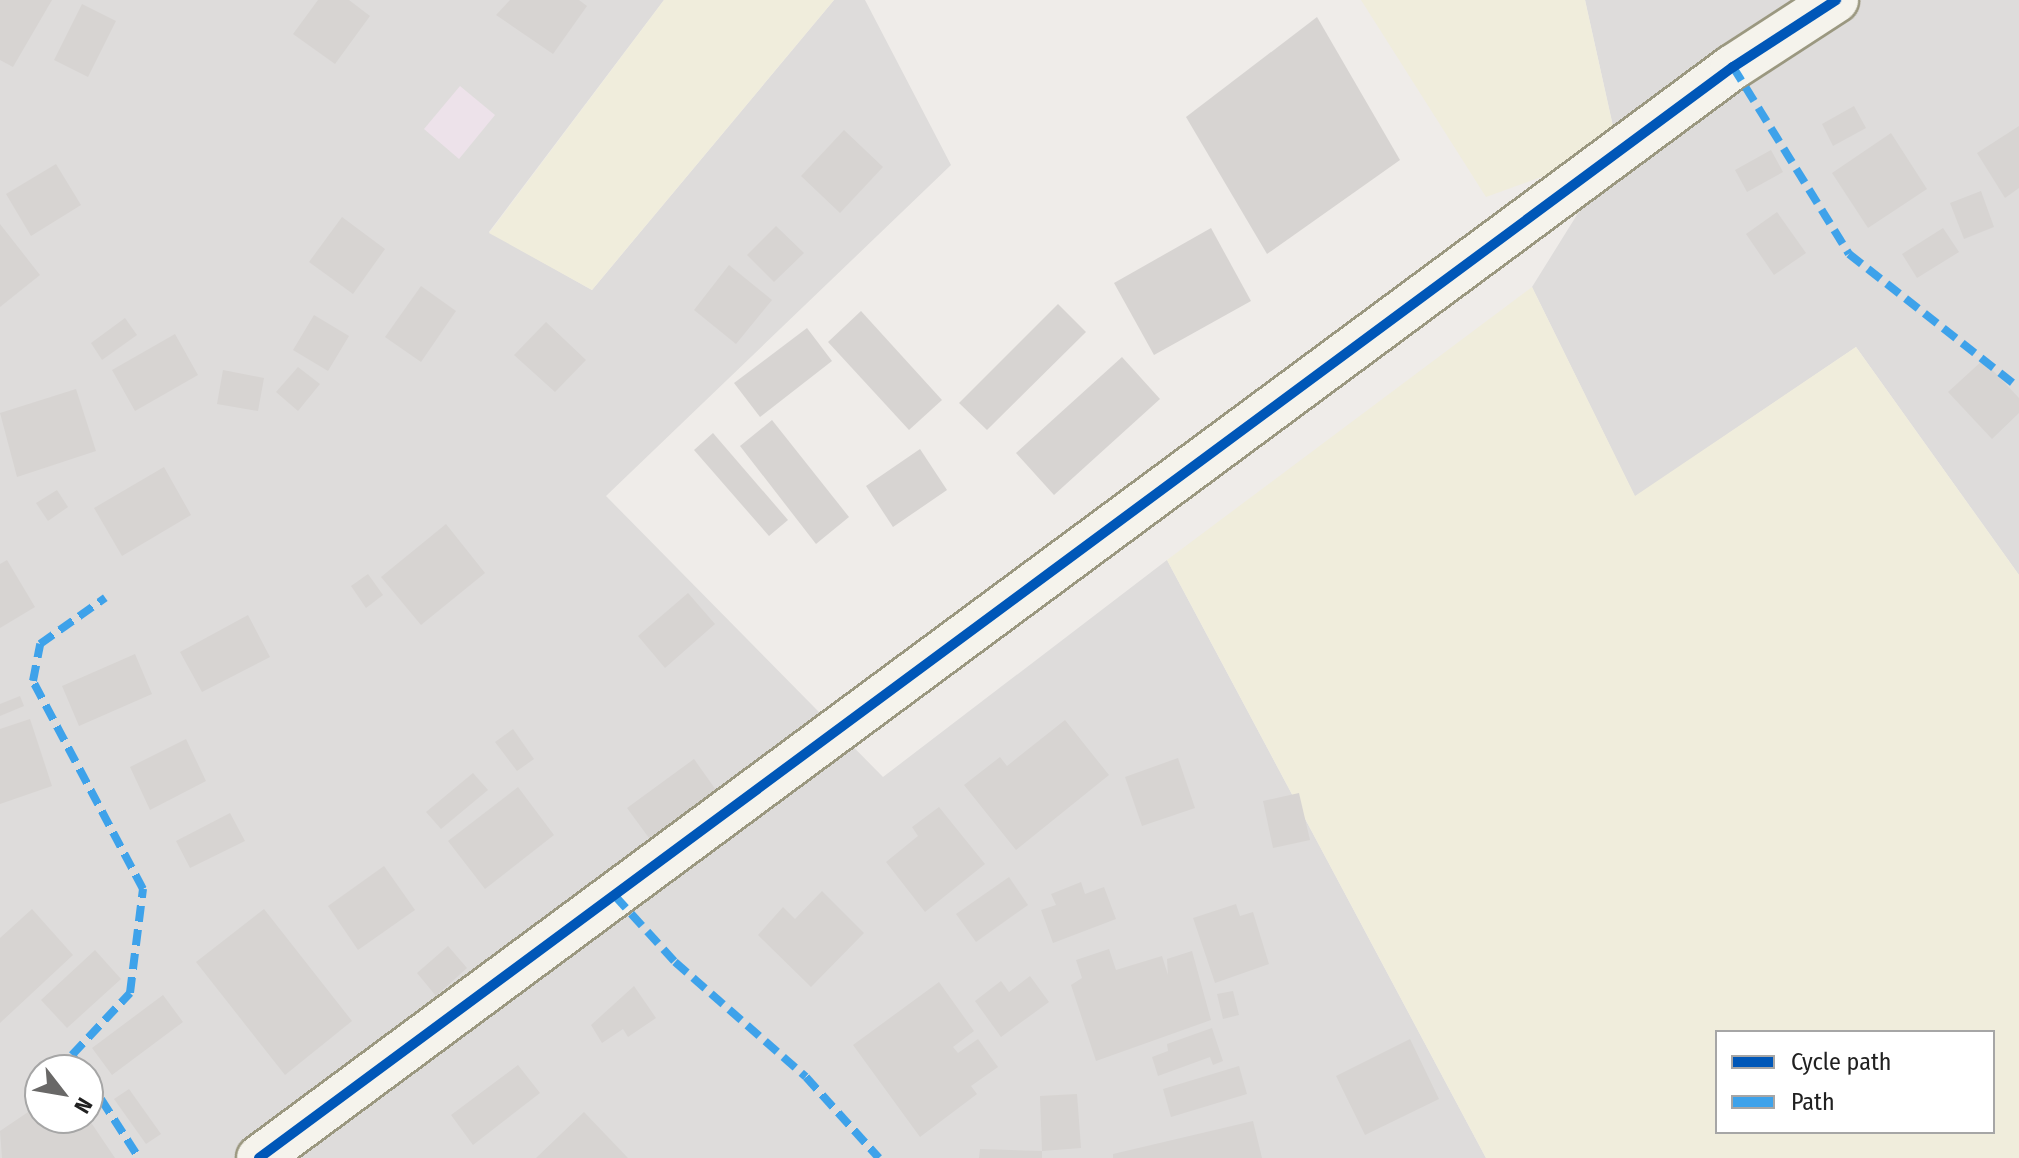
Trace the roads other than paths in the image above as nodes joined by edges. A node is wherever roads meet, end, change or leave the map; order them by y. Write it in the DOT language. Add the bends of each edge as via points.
graph roads {
  1 [pos="1836,0"];
  2 [pos="259,1158"];
  1 -- 2 [label="street" via="1733,67"];
}
